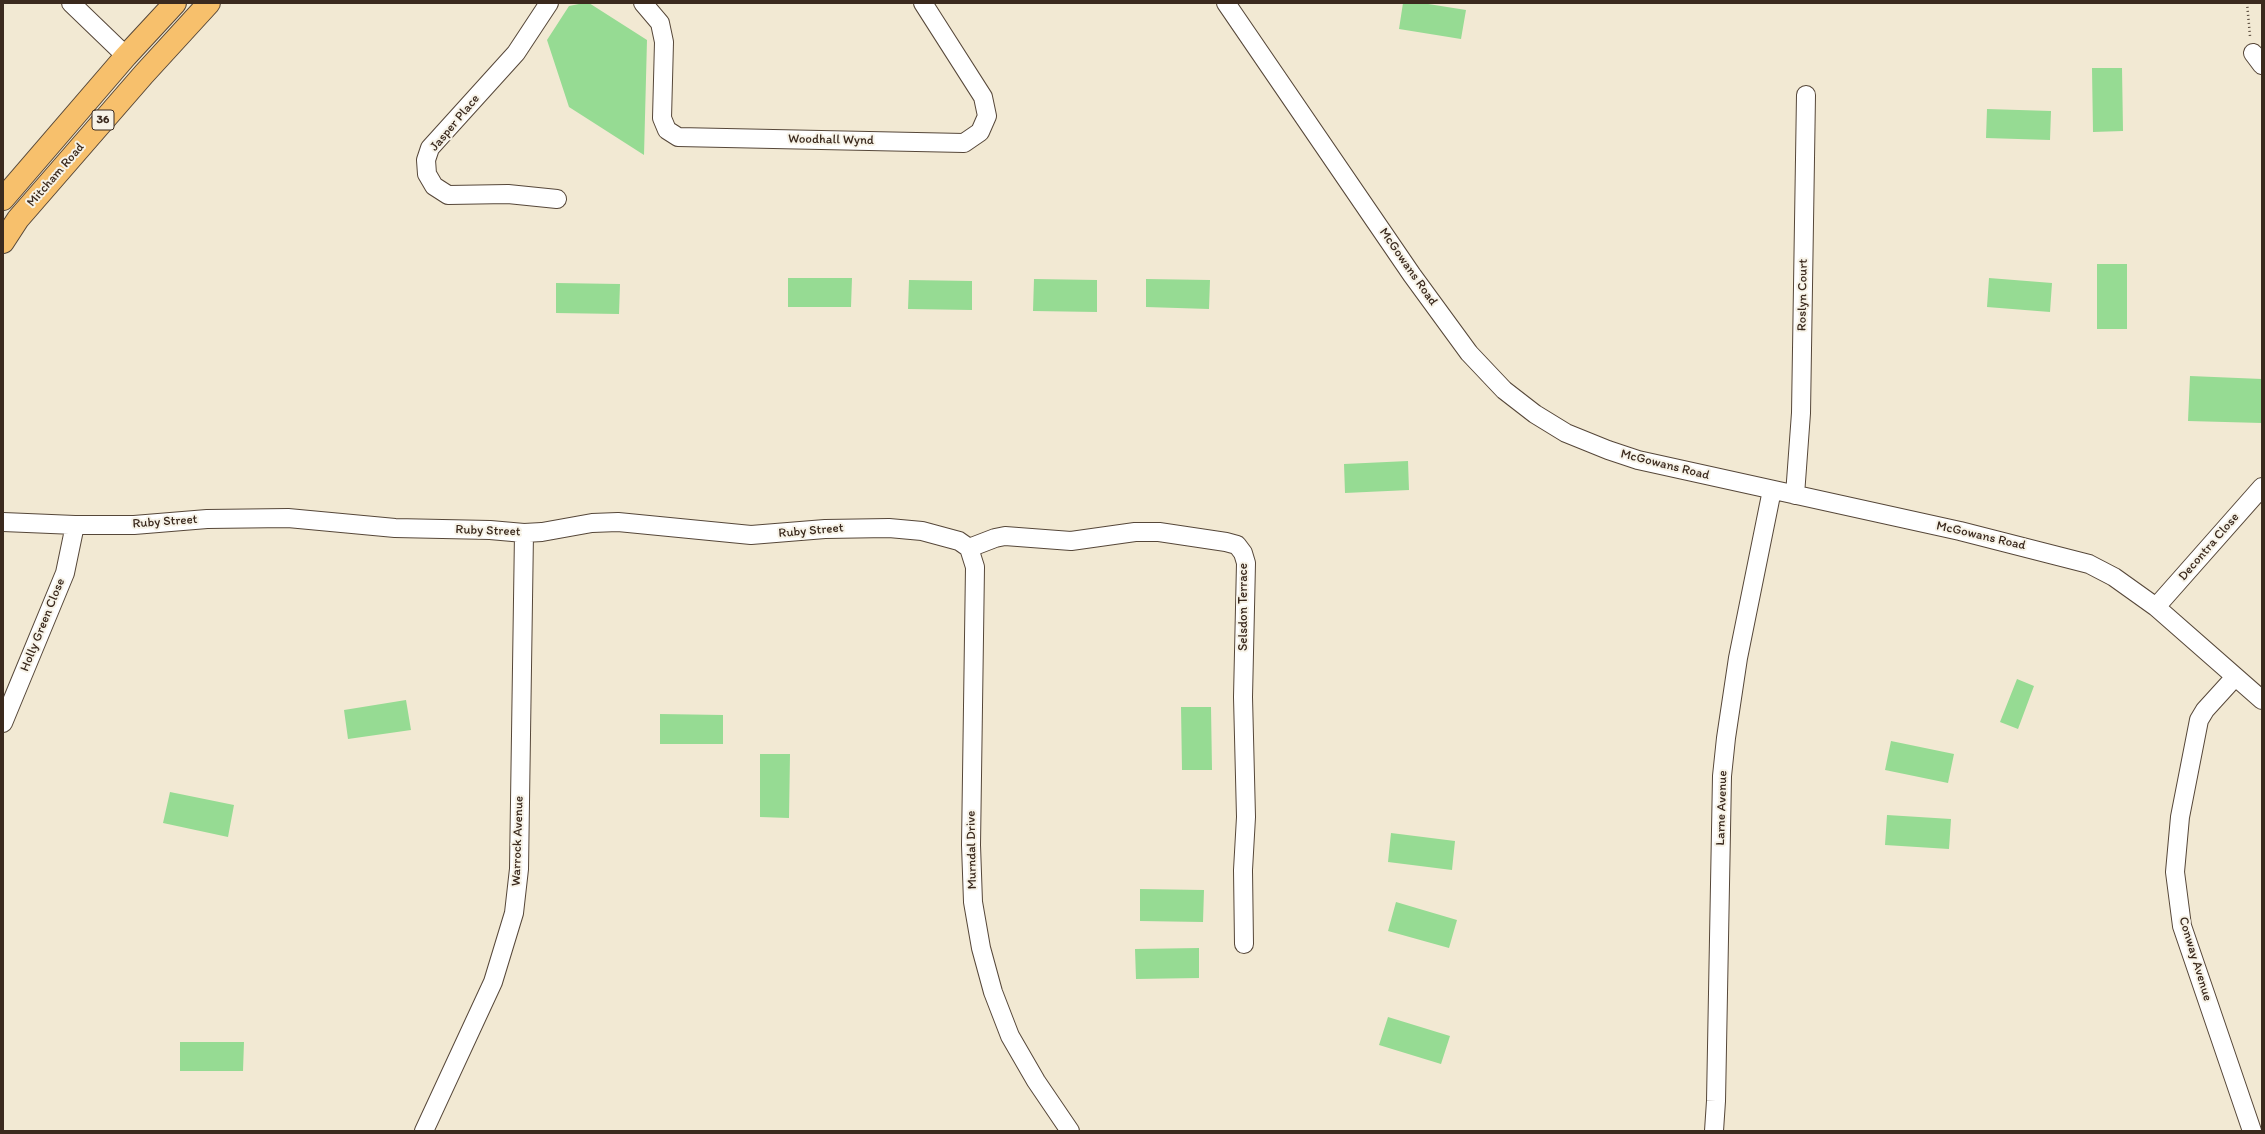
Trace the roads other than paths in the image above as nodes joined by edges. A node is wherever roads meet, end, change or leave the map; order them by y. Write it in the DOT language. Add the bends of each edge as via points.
graph roads {
  1 [pos="71,3"];
  2 [pos="175,3"];
  3 [pos="209,3"];
  4 [pos="549,3"];
  5 [pos="644,3"];
  6 [pos="922,3"];
  7 [pos="1226,3"];
  8 [pos="126,56"];
  9 [pos="144,74"];
  10 [pos="1806,95"];
  11 [pos="3,199"];
  12 [pos="557,199"];
  13 [pos="10,213"];
  14 [pos="3,242"];
  15 [pos="2262,487"];
  16 [pos="1772,490"];
  17 [pos="1795,495"];
  18 [pos="3,522"];
  19 [pos="75,525"];
  20 [pos="524,533"];
  21 [pos="969,548"];
  22 [pos="2156,607"];
  23 [pos="2236,677"];
  24 [pos="2262,700"];
  25 [pos="3,723"];
  26 [pos="1244,944"];
  27 [pos="424,1131"];
  28 [pos="1070,1131"];
  29 [pos="1714,1131"];
  30 [pos="2252,1131"];
  1 -- 8 [label="street"];
  2 -- 8 [label="main road, Mitcham Road / 36"];
  3 -- 9 [label="main road, Mitcham Road / 36"];
  4 -- 12 [label="street, Jasper Place" via="516,53 430,148 426,160 427,174 434,186 448,195 508,194"];
  5 -- 6 [label="street, Woodhall Wynd" via="660,23 664,42 662,118 667,130 678,137 964,143 980,132 987,116 983,97"];
  7 -- 16 [label="street, McGowans Road" via="1412,275 1469,353 1504,390 1535,414 1566,433 1608,450 1638,460"];
  8 -- 9 [label="main road"];
  8 -- 11 [label="main road, Mitcham Road / 36"];
  9 -- 13 [label="main road, Mitcham Road / 36"];
  10 -- 17 [label="street, Roslyn Court" via="1801,413"];
  13 -- 14 [label="main road, Mitcham Road / 36"];
  15 -- 22 [label="street, Decontra Close"];
  16 -- 17 [label="street, McGowans Road"];
  16 -- 29 [label="street, Larne Avenue" via="1738,658 1722,776"];
  17 -- 22 [label="street, McGowans Road" via="1967,532 2089,564 2114,577"];
  18 -- 19 [label="street, Ruby Street"];
  19 -- 20 [label="street, Ruby Street" via="134,525 260,517 327,520 403,529"];
  19 -- 25 [label="street, Holly Green Close" via="65,573"];
  20 -- 21 [label="street, Ruby Street" via="592,523 618,522 751,535 825,529 889,528 945,536"];
  20 -- 27 [label="street, Warrock Avenue" via="519,869 514,913 493,982"];
  21 -- 26 [label="street, Selsdon Terrace" via="1005,536 1071,541 1135,532 1159,532 1226,542 1237,545 1243,553 1246,564 1243,697 1246,817 1243,870"];
  21 -- 28 [label="street, Murndal Drive" via="975,567 976,588 971,845 973,902 981,948 993,992 1010,1036 1036,1081"];
  22 -- 23 [label="street, McGowans Road"];
  23 -- 24 [label="street, McGowans Road"];
  23 -- 30 [label="street, Conway Avenue" via="2199,720 2180,817 2176,872 2182,926"];
}
